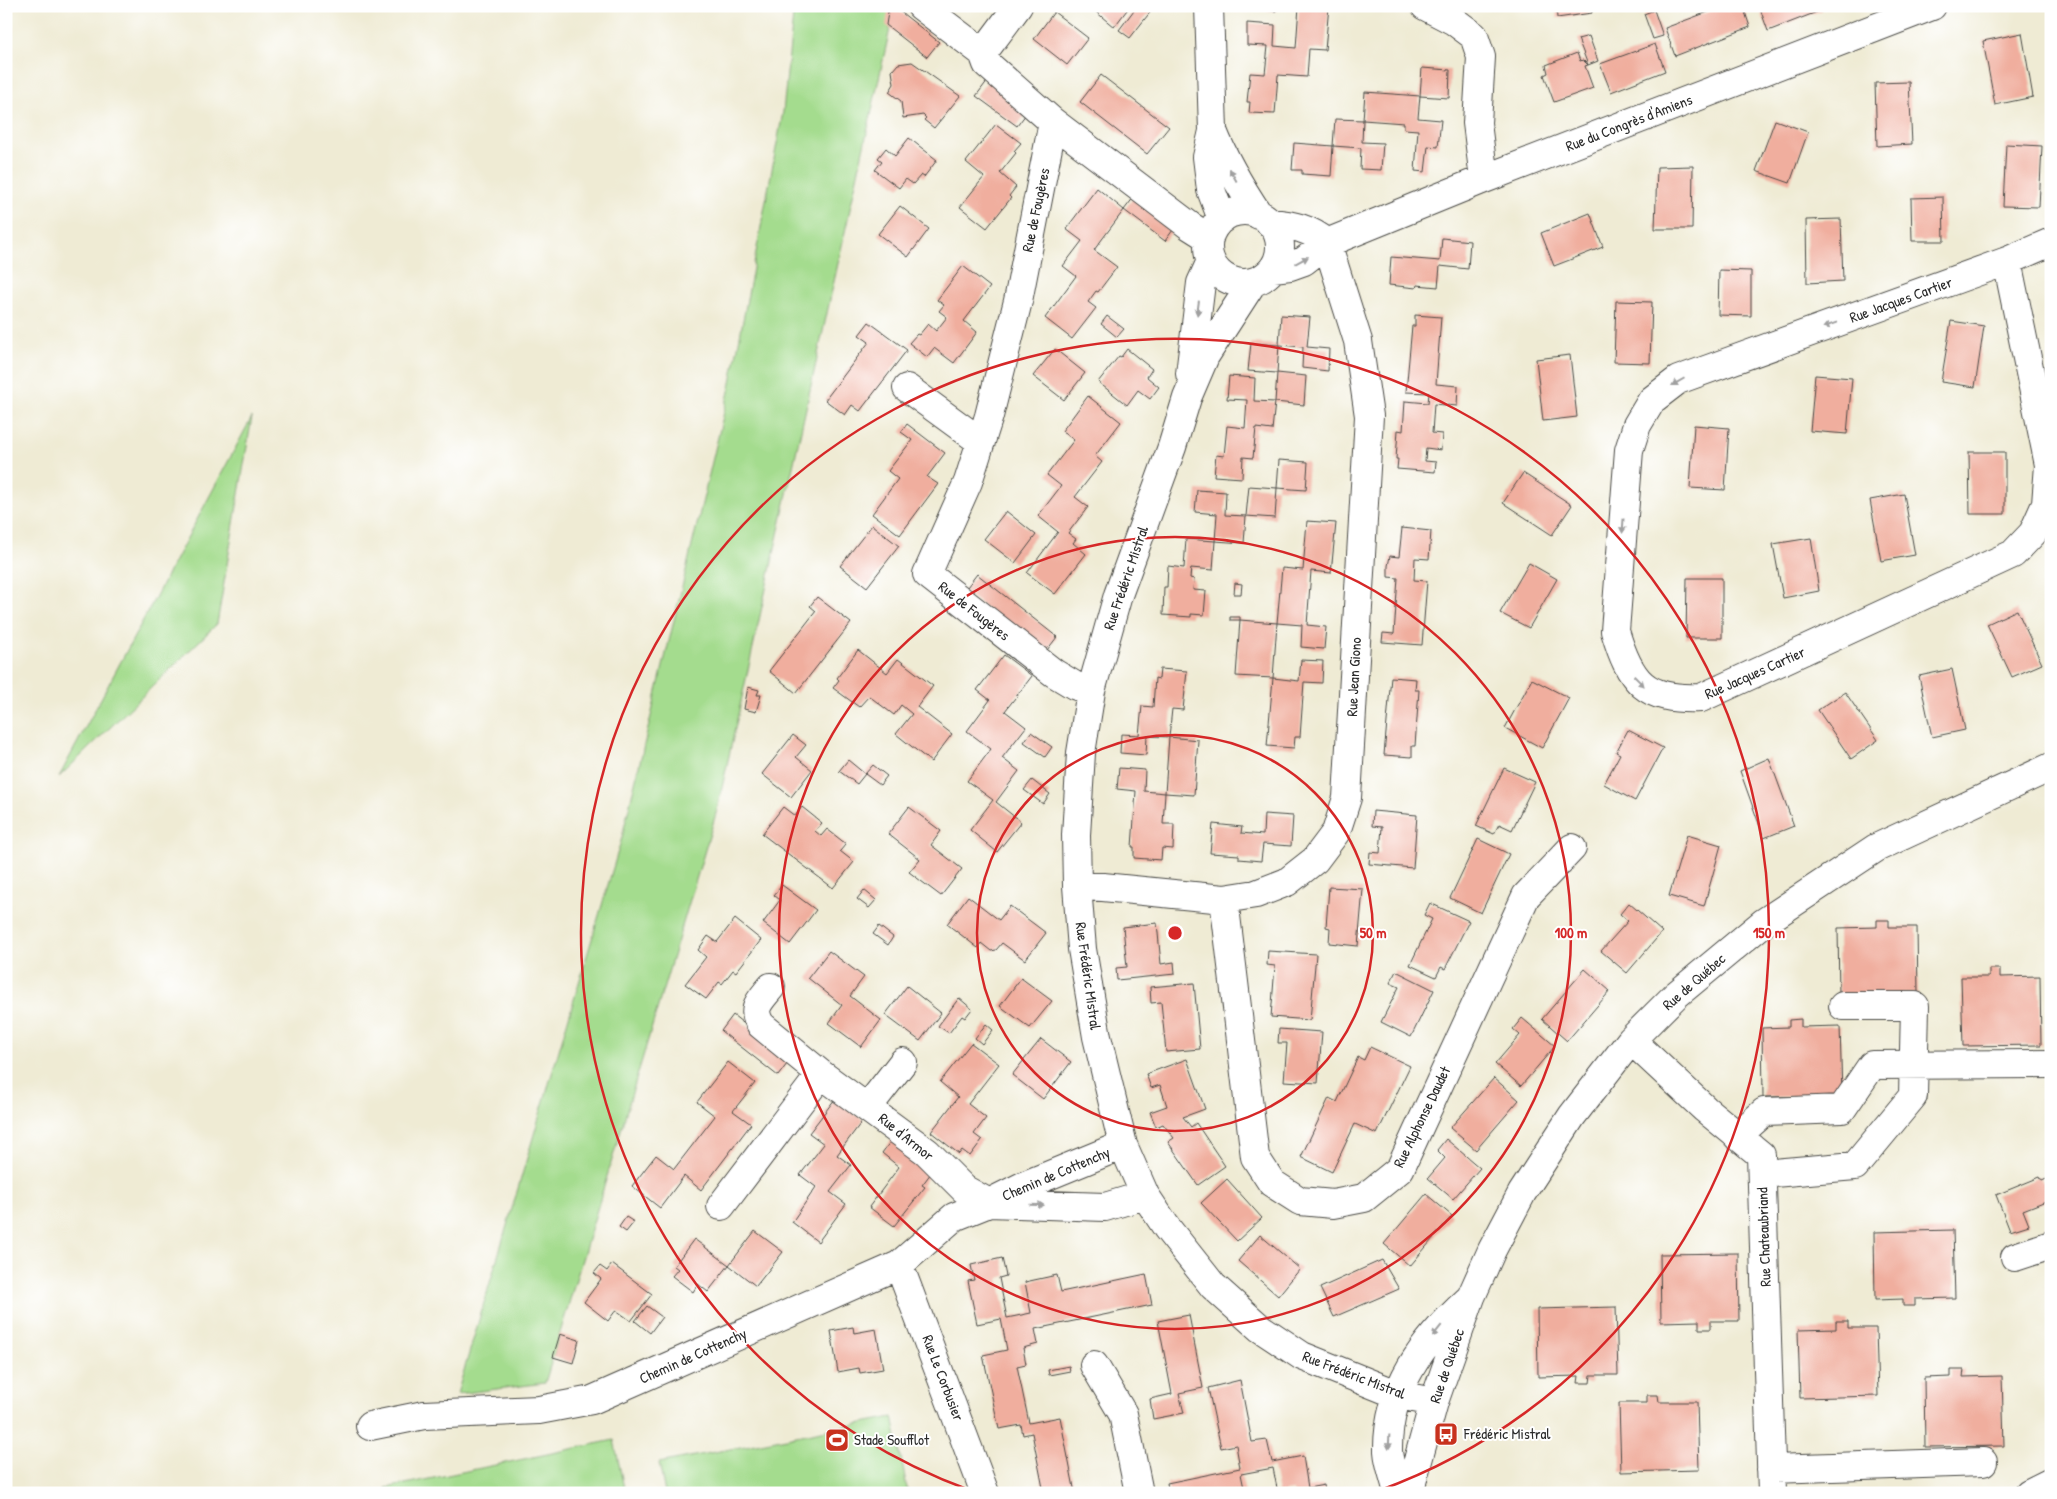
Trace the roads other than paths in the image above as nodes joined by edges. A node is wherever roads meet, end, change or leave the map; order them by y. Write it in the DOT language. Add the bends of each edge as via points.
graph roads {
  1 [pos="921,6"];
  2 [pos="1018,6"];
  3 [pos="1209,6"];
  4 [pos="1425,6"];
  5 [pos="1932,6"];
  6 [pos="983,53"];
  7 [pos="1053,122"];
  8 [pos="1213,131"];
  9 [pos="1484,179"];
  10 [pos="1265,219"];
  11 [pos="1214,239"];
  12 [pos="2051,242"];
  13 [pos="1327,243"];
  14 [pos="2007,261"];
  15 [pos="1263,275"];
  16 [pos="907,388"];
  17 [pos="1187,398"];
  18 [pos="981,442"];
  19 [pos="1091,692"];
  20 [pos="2051,767"];
  21 [pos="1572,848"];
  22 [pos="1077,886"];
  23 [pos="1224,899"];
  24 [pos="771,987"];
  25 [pos="1843,1006"];
  26 [pos="1631,1040"];
  27 [pos="903,1062"];
  28 [pos="1914,1064"];
  29 [pos="2051,1064"];
  30 [pos="821,1074"];
  31 [pos="868,1107"];
  32 [pos="1737,1136"];
  33 [pos="1123,1145"];
  34 [pos="1762,1174"];
  35 [pos="1145,1195"];
  36 [pos="989,1203"];
  37 [pos="721,1206"];
  38 [pos="2051,1245"];
  39 [pos="2015,1257"];
  40 [pos="899,1265"];
  41 [pos="1471,1297"];
  42 [pos="1094,1365"];
  43 [pos="1399,1395"];
  44 [pos="1434,1402"];
  45 [pos="370,1426"];
  46 [pos="1984,1462"];
  47 [pos="1772,1481"];
  48 [pos="2051,1482"];
  49 [pos="985,1493"];
  50 [pos="1139,1493"];
  51 [pos="1398,1493"];
  52 [pos="1409,1493"];
  53 [pos="2029,1493"];
  1 -- 6 [label="street"];
  2 -- 6 [label="street"];
  3 -- 8 [label="street"];
  4 -- 9 [label="street" via="1474,36 1481,57 1477,123"];
  5 -- 9 [label="street, Rue du Congrès d'Amiens"];
  6 -- 7 [label="street" via="987,64"];
  7 -- 11 [label="street" via="1190,226"];
  7 -- 18 [label="street, Rue de Fougères" via="1018,302"];
  10 -- 8 [label="street, one-way" via="1241,189"];
  8 -- 11 [label="street" via="1207,156"];
  9 -- 13 [label="street, Rue du Congrès d'Amiens"];
  10 -- 11 [label="street" via="1247,212 1234,213"];
  10 -- 13 [label="street" via="1312,231"];
  10 -- 15 [label="street" via="1277,233 1280,245 1278,257"];
  11 -- 15 [label="street" via="1220,275 1236,283"];
  11 -- 17 [label="street, Rue Frédéric Mistral, one-way" via="1201,283"];
  12 -- 14 [label="street, Rue Jacques Cartier"];
  15 -- 13 [label="street, Rue du Congrès d'Amiens, one-way" via="1304,261"];
  13 -- 23 [label="street, Rue Jean Giono" via="1358,341 1369,416 1347,798 1336,832 1315,860 1286,882 1256,894"];
  14 -- 14 [label="street, Rue Jacques Cartier, one-way" via="1678,380 1652,400 1637,425 1629,450 1615,631 1623,660 1639,684 1678,699 1700,698 2012,554 2033,533 2046,504 2049,466"];
  15 -- 17 [label="street, Rue Frédéric Mistral" via="1205,356"];
  16 -- 18 [label="street"];
  17 -- 19 [label="street, Rue Frédéric Mistral" via="1118,595"];
  18 -- 19 [label="street, Rue de Fougères" via="968,482 927,574 1054,673"];
  19 -- 22 [label="street, Rue Frédéric Mistral" via="1082,753 1076,835"];
  20 -- 26 [label="street, Rue de Québec" via="1876,848 1763,923 1676,995"];
  21 -- 23 [label="street, Rue Alphonse Daudet" via="1526,896 1400,1169 1364,1198 1333,1204 1300,1201 1272,1183 1255,1157"];
  22 -- 23 [label="street, Rue Jean Giono"];
  22 -- 33 [label="street, Rue Frédéric Mistral" via="1082,949 1097,1037"];
  24 -- 30 [label="street, Rue d'Armor" via="756,1007 756,1017"];
  25 -- 28 [label="street" via="1915,1006"];
  26 -- 32 [label="street, Rue Chateaubriand"];
  26 -- 41 [label="street, Rue de Québec" via="1572,1116 1522,1193"];
  27 -- 31 [label="street"];
  28 -- 29 [label="street"];
  28 -- 32 [label="street" via="1872,1065 1842,1109 1764,1112"];
  28 -- 34 [label="street" via="1913,1096 1855,1166"];
  30 -- 31 [label="street, Rue d'Armor"];
  30 -- 37 [label="street"];
  31 -- 36 [label="street, Rue d'Armor" via="927,1152 964,1189"];
  32 -- 34 [label="street, Rue Chateaubriand" via="1761,1155"];
  33 -- 35 [label="street, Rue Frédéric Mistral"];
  33 -- 36 [label="street, Chemin de Cottenchy"];
  34 -- 47 [label="street, Rue Chateaubriand"];
  36 -- 35 [label="street, Chemin de Cottenchy, one-way" via="1105,1207"];
  35 -- 43 [label="street, Rue Frédéric Mistral" via="1213,1286 1260,1328 1302,1356"];
  36 -- 40 [label="street, Chemin de Cottenchy" via="954,1217"];
  38 -- 39 [label="street"];
  40 -- 45 [label="street, Chemin de Cottenchy" via="592,1400 539,1410 424,1415"];
  40 -- 49 [label="street, Rue Le Corbusier"];
  41 -- 43 [label="street, Rue de Québec, one-way" via="1444,1322 1413,1361"];
  41 -- 44 [label="street, Rue de Québec"];
  42 -- 50 [label="street" via="1123,1414"];
  43 -- 44 [label="street, Rue Frédéric Mistral"];
  43 -- 51 [label="street, Rue de Québec, one-way" via="1390,1424 1388,1453"];
  44 -- 52 [label="street, Rue de Québec"];
  46 -- 47 [label="street"];
  48 -- 53 [label="street"];
}
